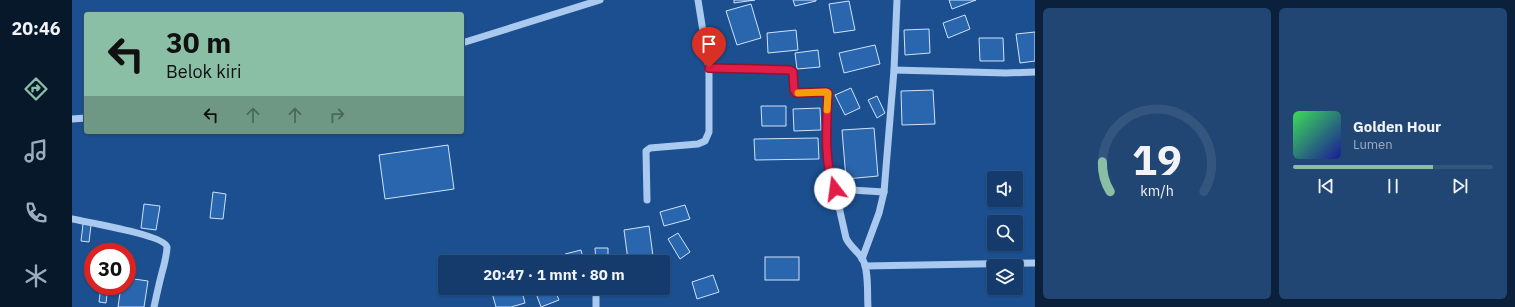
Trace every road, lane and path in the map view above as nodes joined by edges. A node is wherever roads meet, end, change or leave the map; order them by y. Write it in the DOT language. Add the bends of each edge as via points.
graph roads {
  1 [pos="600,0"];
  2 [pos="698,0"];
  3 [pos="897,0"];
  4 [pos="464,42"];
  5 [pos="709,68"];
  6 [pos="894,70"];
  7 [pos="1035,72"];
  8 [pos="84,118"];
  9 [pos="72,119"];
  10 [pos="835,189"];
  11 [pos="884,192"];
  12 [pos="647,200"];
  13 [pos="72,219"];
  14 [pos="862,259"];
  15 [pos="1035,263"];
  16 [pos="865,266"];
  17 [pos="596,297"];
  18 [pos="154,307"];
  19 [pos="596,307"];
  20 [pos="868,307"];
  1 -- 4 [label="street"];
  2 -- 5 [label="street"];
  3 -- 6 [label="street"];
  5 -- 10 [label="street" via="790,70 793,72 796,93 828,93 826,144"];
  5 -- 12 [label="street" via="709,132 705,141 698,144 650,148 646,151"];
  6 -- 7 [label="street"];
  6 -- 11 [label="street"];
  8 -- 9 [label="street"];
  10 -- 11 [label="street"];
  10 -- 14 [label="street" via="846,238"];
  11 -- 14 [label="street" via="879,214"];
  13 -- 18 [label="street" via="149,236 165,244 167,247"];
  14 -- 16 [label="street"];
  15 -- 16 [label="street"];
  16 -- 20 [label="street"];
  17 -- 19 [label="street"];
}
